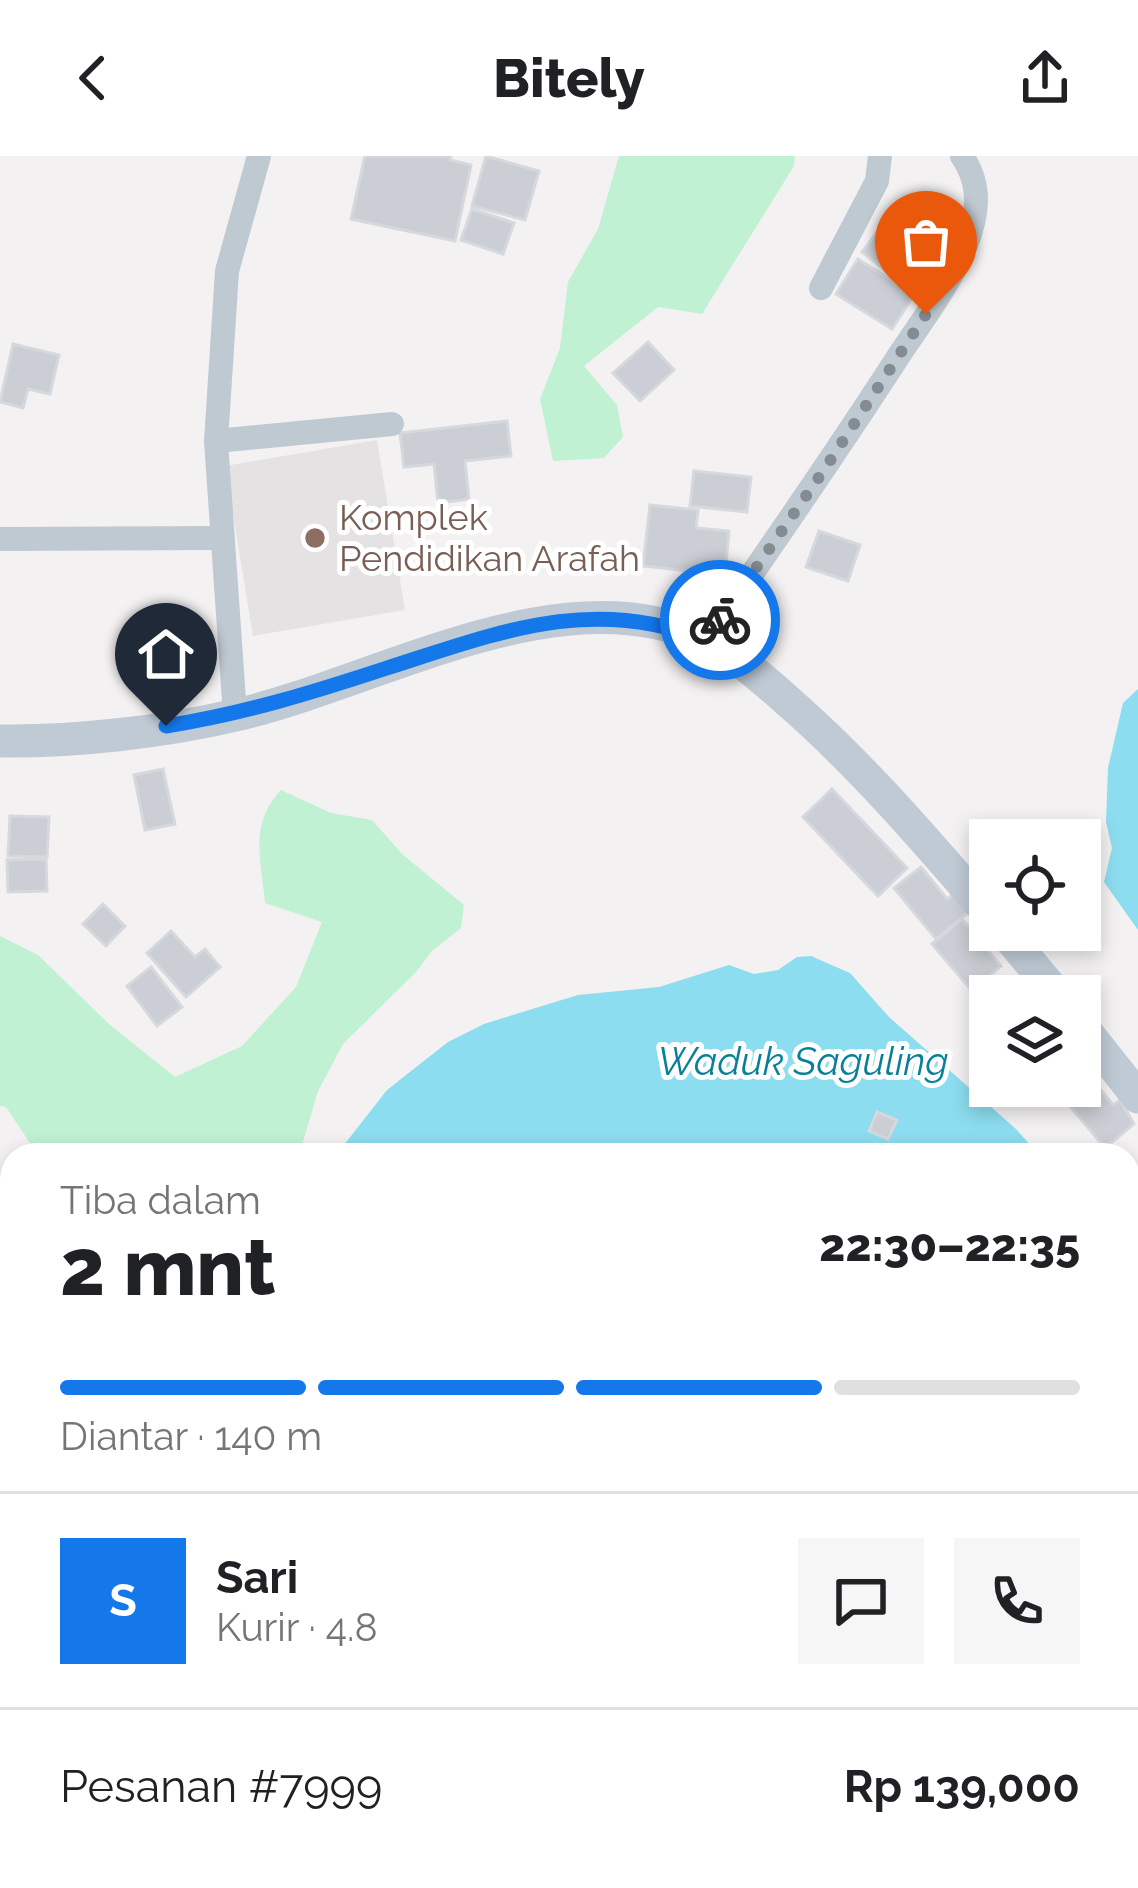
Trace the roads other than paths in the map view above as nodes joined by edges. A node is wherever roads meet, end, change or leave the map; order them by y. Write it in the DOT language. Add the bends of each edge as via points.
graph roads {
  1 [pos="259,156"];
  2 [pos="880,156"];
  3 [pos="962,156"];
  4 [pos="821,288"];
  5 [pos="392,424"];
  6 [pos="216,441"];
  7 [pos="222,538"];
  8 [pos="0,539"];
  9 [pos="706,640"];
  10 [pos="235,716"];
  11 [pos="0,741"];
  12 [pos="969,892"];
  13 [pos="1020,951"];
  14 [pos="1040,975"];
  15 [pos="1101,1050"];
  16 [pos="1138,1097"];
  1 -- 6 [label="street" via="227,271"];
  2 -- 4 [label="street" via="877,181"];
  3 -- 9 [label="street" via="977,190 970,233 951,274"];
  5 -- 6 [label="street"];
  6 -- 7 [label="street"];
  7 -- 8 [label="street"];
  7 -- 10 [label="street"];
  9 -- 10 [label="main road" via="614,618 557,619"];
  9 -- 12 [label="main road" via="828,737"];
  10 -- 11 [label="main road"];
  13 -- 14 [label="main road"];
  15 -- 16 [label="main road"];
}
